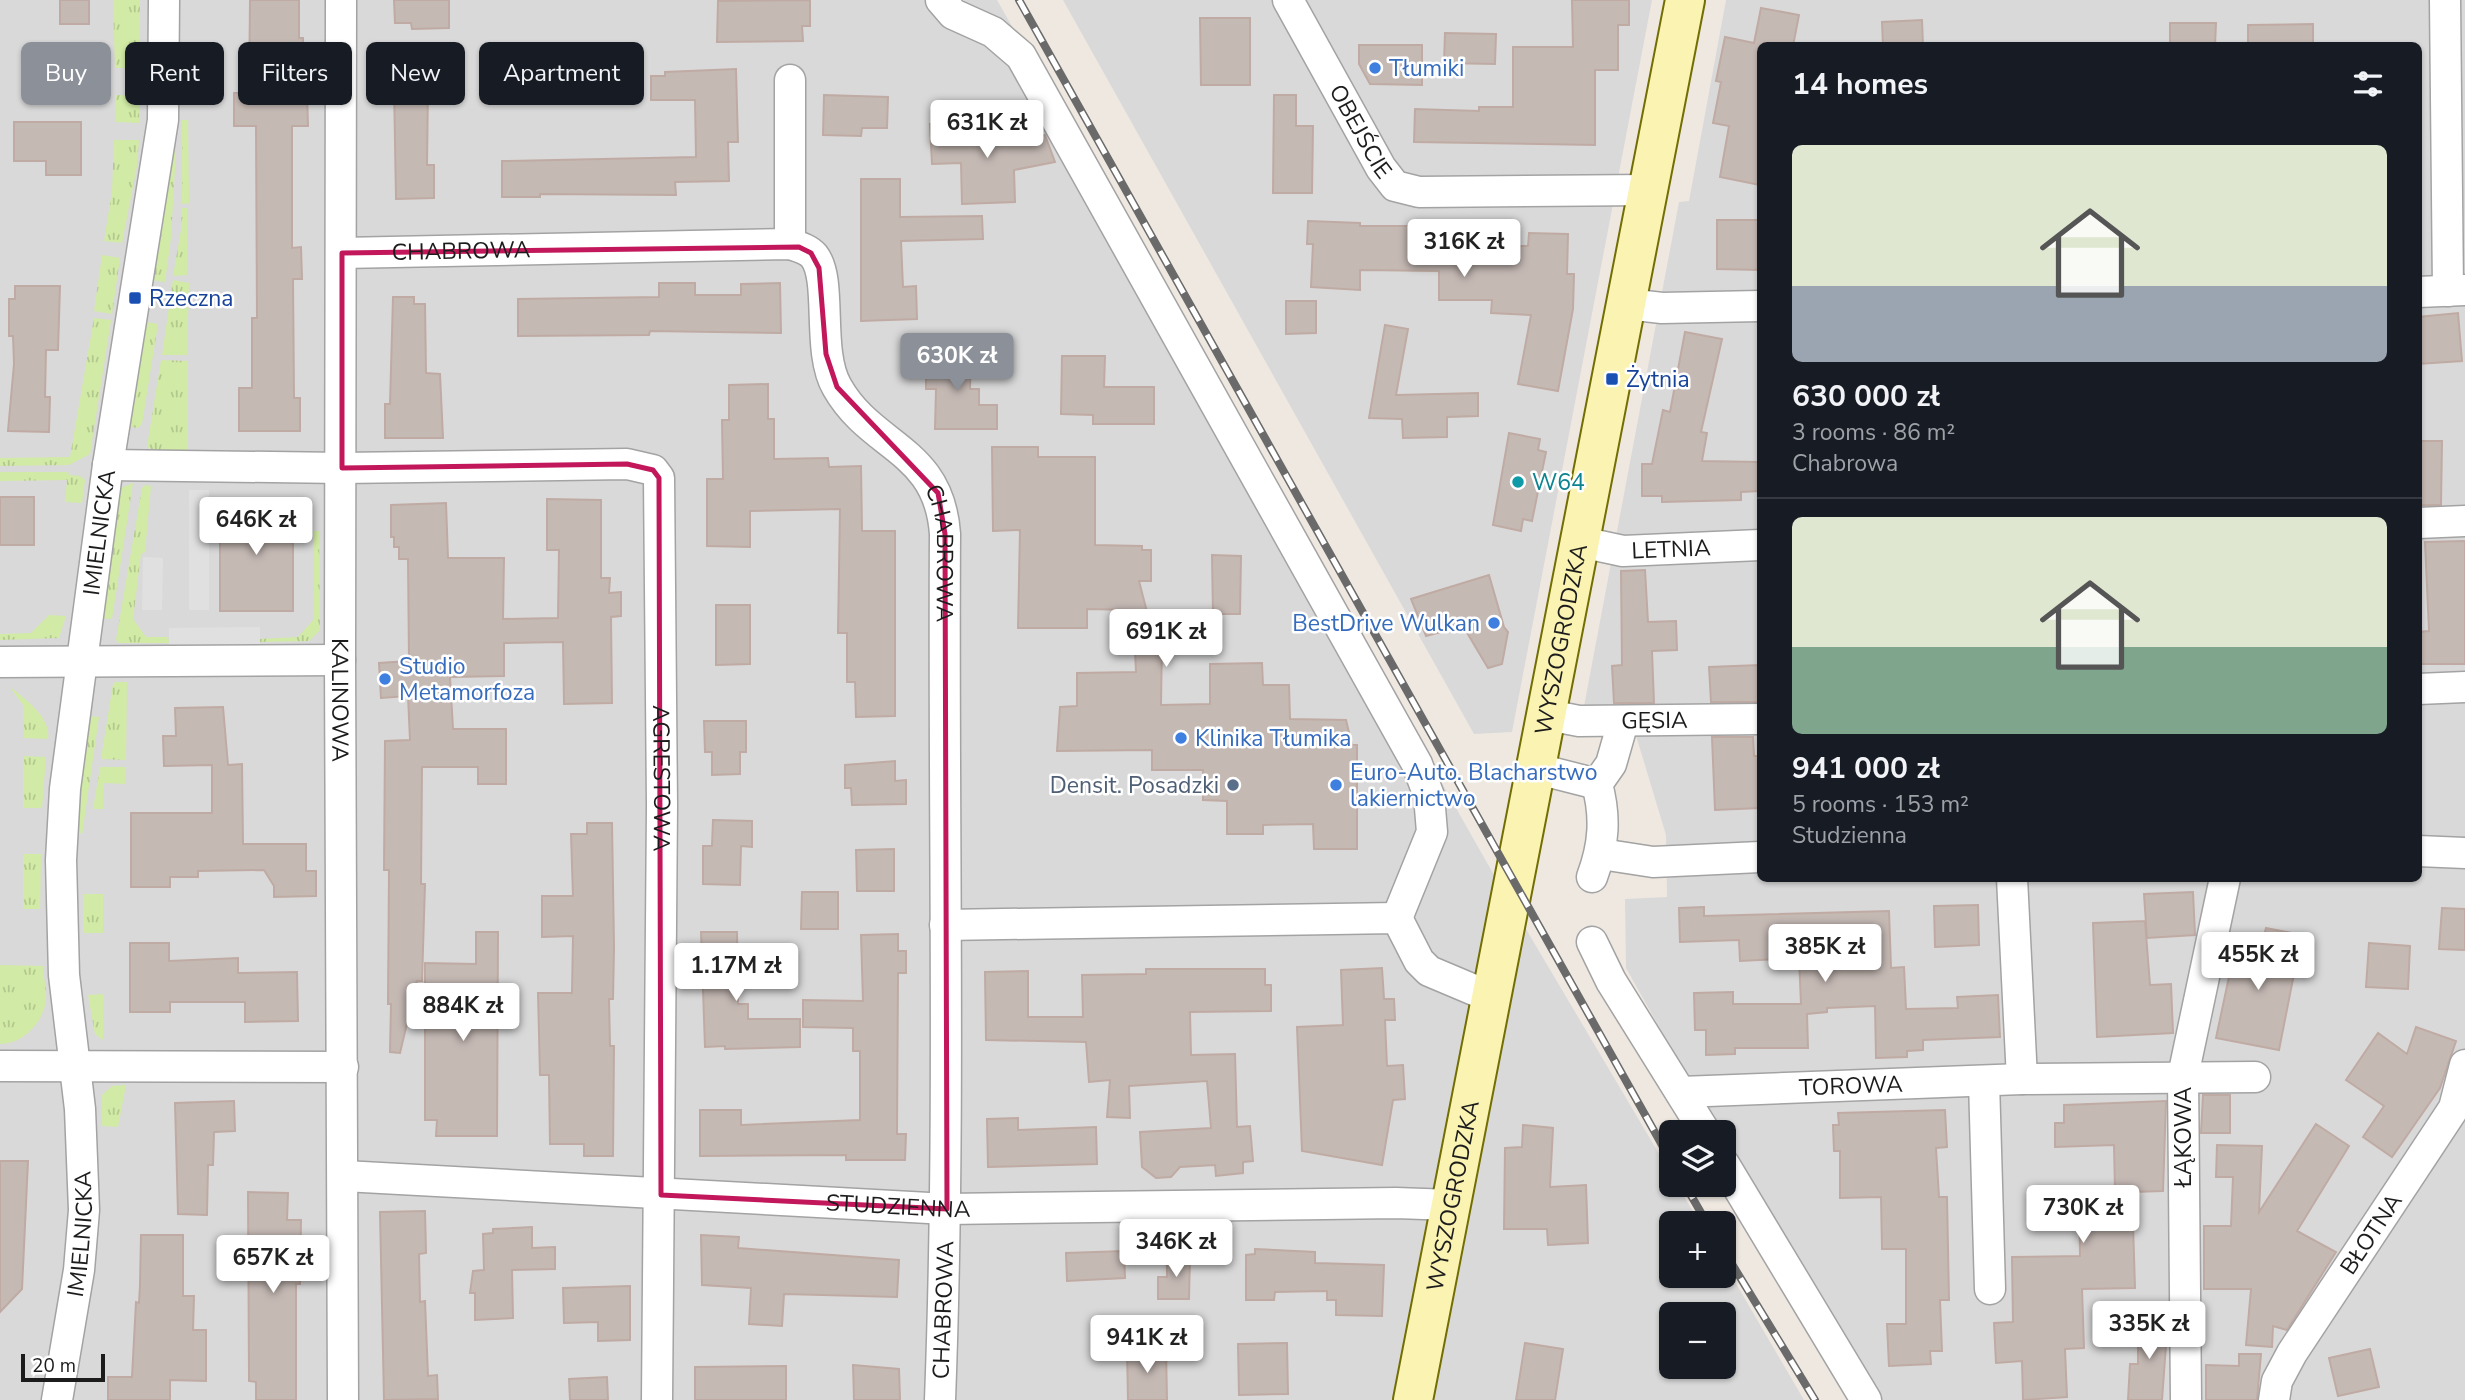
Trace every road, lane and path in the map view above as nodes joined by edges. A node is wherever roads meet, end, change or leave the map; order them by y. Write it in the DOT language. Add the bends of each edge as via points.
graph roads {
  1 [pos="163,0"];
  2 [pos="341,0"];
  3 [pos="941,0"];
  4 [pos="1288,0"];
  5 [pos="1685,0"];
  6 [pos="2445,0"];
  7 [pos="790,80"];
  8 [pos="1649,190"];
  9 [pos="790,244"];
  10 [pos="342,253"];
  11 [pos="2457,290"];
  12 [pos="2422,292"];
  13 [pos="1627,304"];
  14 [pos="1757,306"];
  15 [pos="108,465"];
  16 [pos="342,468"];
  17 [pos="2465,521"];
  18 [pos="2422,523"];
  19 [pos="1581,542"];
  20 [pos="1757,545"];
  21 [pos="340,660"];
  22 [pos="81,661"];
  23 [pos="0,662"];
  24 [pos="2465,687"];
  25 [pos="2422,689"];
  26 [pos="1548,716"];
  27 [pos="1757,719"];
  28 [pos="1623,722"];
  29 [pos="1538,769"];
  30 [pos="1597,784"];
  31 [pos="2422,851"];
  32 [pos="2465,853"];
  33 [pos="1757,857"];
  34 [pos="2012,882"];
  35 [pos="2224,882"];
  36 [pos="1397,918"];
  37 [pos="945,925"];
  38 [pos="1592,942"];
  39 [pos="1493,998"];
  40 [pos="2465,1065"];
  41 [pos="0,1066"];
  42 [pos="75,1066"];
  43 [pos="343,1067"];
  44 [pos="2183,1076"];
  45 [pos="2255,1077"];
  46 [pos="2022,1079"];
  47 [pos="1984,1081"];
  48 [pos="1681,1092"];
  49 [pos="1698,1120"];
  50 [pos="344,1176"];
  51 [pos="1736,1184"];
  52 [pos="661,1195"];
  53 [pos="1452,1205"];
  54 [pos="947,1209"];
  55 [pos="1990,1289"];
  56 [pos="57,1400"];
  57 [pos="343,1400"];
  58 [pos="657,1400"];
  59 [pos="940,1400"];
  60 [pos="1413,1400"];
  61 [pos="1866,1400"];
  62 [pos="2186,1400"];
  63 [pos="2274,1400"];
  1 -- 15 [label="street, IMIELNICKA" via="163,120"];
  2 -- 10 [label="street, KALINOWA"];
  3 -- 36 [label="street" via="953,14 993,32 1021,56 1417,764 1429,796 1432,832"];
  4 -- 8 [label="street, OBEJŚCIE" via="1395,186 1419,192"];
  5 -- 8 [label="street, WYSZOGRODZKA"];
  6 -- 11 [label="street"];
  7 -- 9 [label="street"];
  8 -- 13 [label="street, WYSZOGRODZKA"];
  9 -- 10 [label="street, CHABROWA"];
  9 -- 37 [label="street, CHABROWA" via="811,253 817,261 825,354 837,387 853,408 918,466 938,493 944,512"];
  10 -- 16 [label="street, KALINOWA"];
  11 -- 12 [label="street"];
  13 -- 14 [label="street"];
  13 -- 19 [label="street, WYSZOGRODZKA"];
  15 -- 16 [label="street"];
  15 -- 22 [label="street, IMIELNICKA"];
  16 -- 21 [label="street, KALINOWA"];
  16 -- 52 [label="street, AGRESTOWA" via="627,464 653,470 659,478"];
  17 -- 18 [label="street"];
  19 -- 20 [label="street, LETNIA" via="1623,551"];
  19 -- 26 [label="street, WYSZOGRODZKA"];
  21 -- 22 [label="street"];
  21 -- 43 [label="street, KALINOWA"];
  22 -- 23 [label="street"];
  22 -- 42 [label="street, IMIELNICKA" via="69,740 61,860 64,975"];
  24 -- 25 [label="street"];
  26 -- 28 [label="street, GĘSIA"];
  26 -- 29 [label="street, WYSZOGRODZKA"];
  27 -- 28 [label="street, GĘSIA"];
  28 -- 30 [label="street" via="1611,764"];
  29 -- 30 [label="street"];
  29 -- 39 [label="street, WYSZOGRODZKA"];
  30 -- 33 [label="street" via="1603,805 1596,865"];
  31 -- 32 [label="street"];
  34 -- 46 [label="street"];
  35 -- 44 [label="street, ŁĄKOWA"];
  36 -- 37 [label="street"];
  36 -- 39 [label="street" via="1429,971"];
  37 -- 54 [label="street, CHABROWA"];
  38 -- 48 [label="street" via="1611,981"];
  39 -- 53 [label="street, WYSZOGRODZKA"];
  40 -- 63 [label="street, BŁOTNA" via="2454,1108 2292,1353 2277,1381"];
  41 -- 42 [label="street"];
  42 -- 43 [label="street"];
  42 -- 56 [label="street, IMIELNICKA" via="83,1232"];
  43 -- 50 [label="street, KALINOWA"];
  44 -- 45 [label="street, TOROWA"];
  44 -- 46 [label="street, TOROWA"];
  44 -- 62 [label="street, ŁĄKOWA"];
  46 -- 47 [label="street, TOROWA"];
  47 -- 48 [label="street, TOROWA"];
  47 -- 55 [label="street"];
  48 -- 49 [label="street"];
  50 -- 52 [label="street, STUDZIENNA"];
  50 -- 57 [label="street, KALINOWA"];
  51 -- 61 [label="street"];
  52 -- 54 [label="street, STUDZIENNA"];
  52 -- 58 [label="street, AGRESTOWA"];
  53 -- 54 [label="street, STUDZIENNA"];
  53 -- 60 [label="street, WYSZOGRODZKA"];
  54 -- 59 [label="street, CHABROWA"];
}
